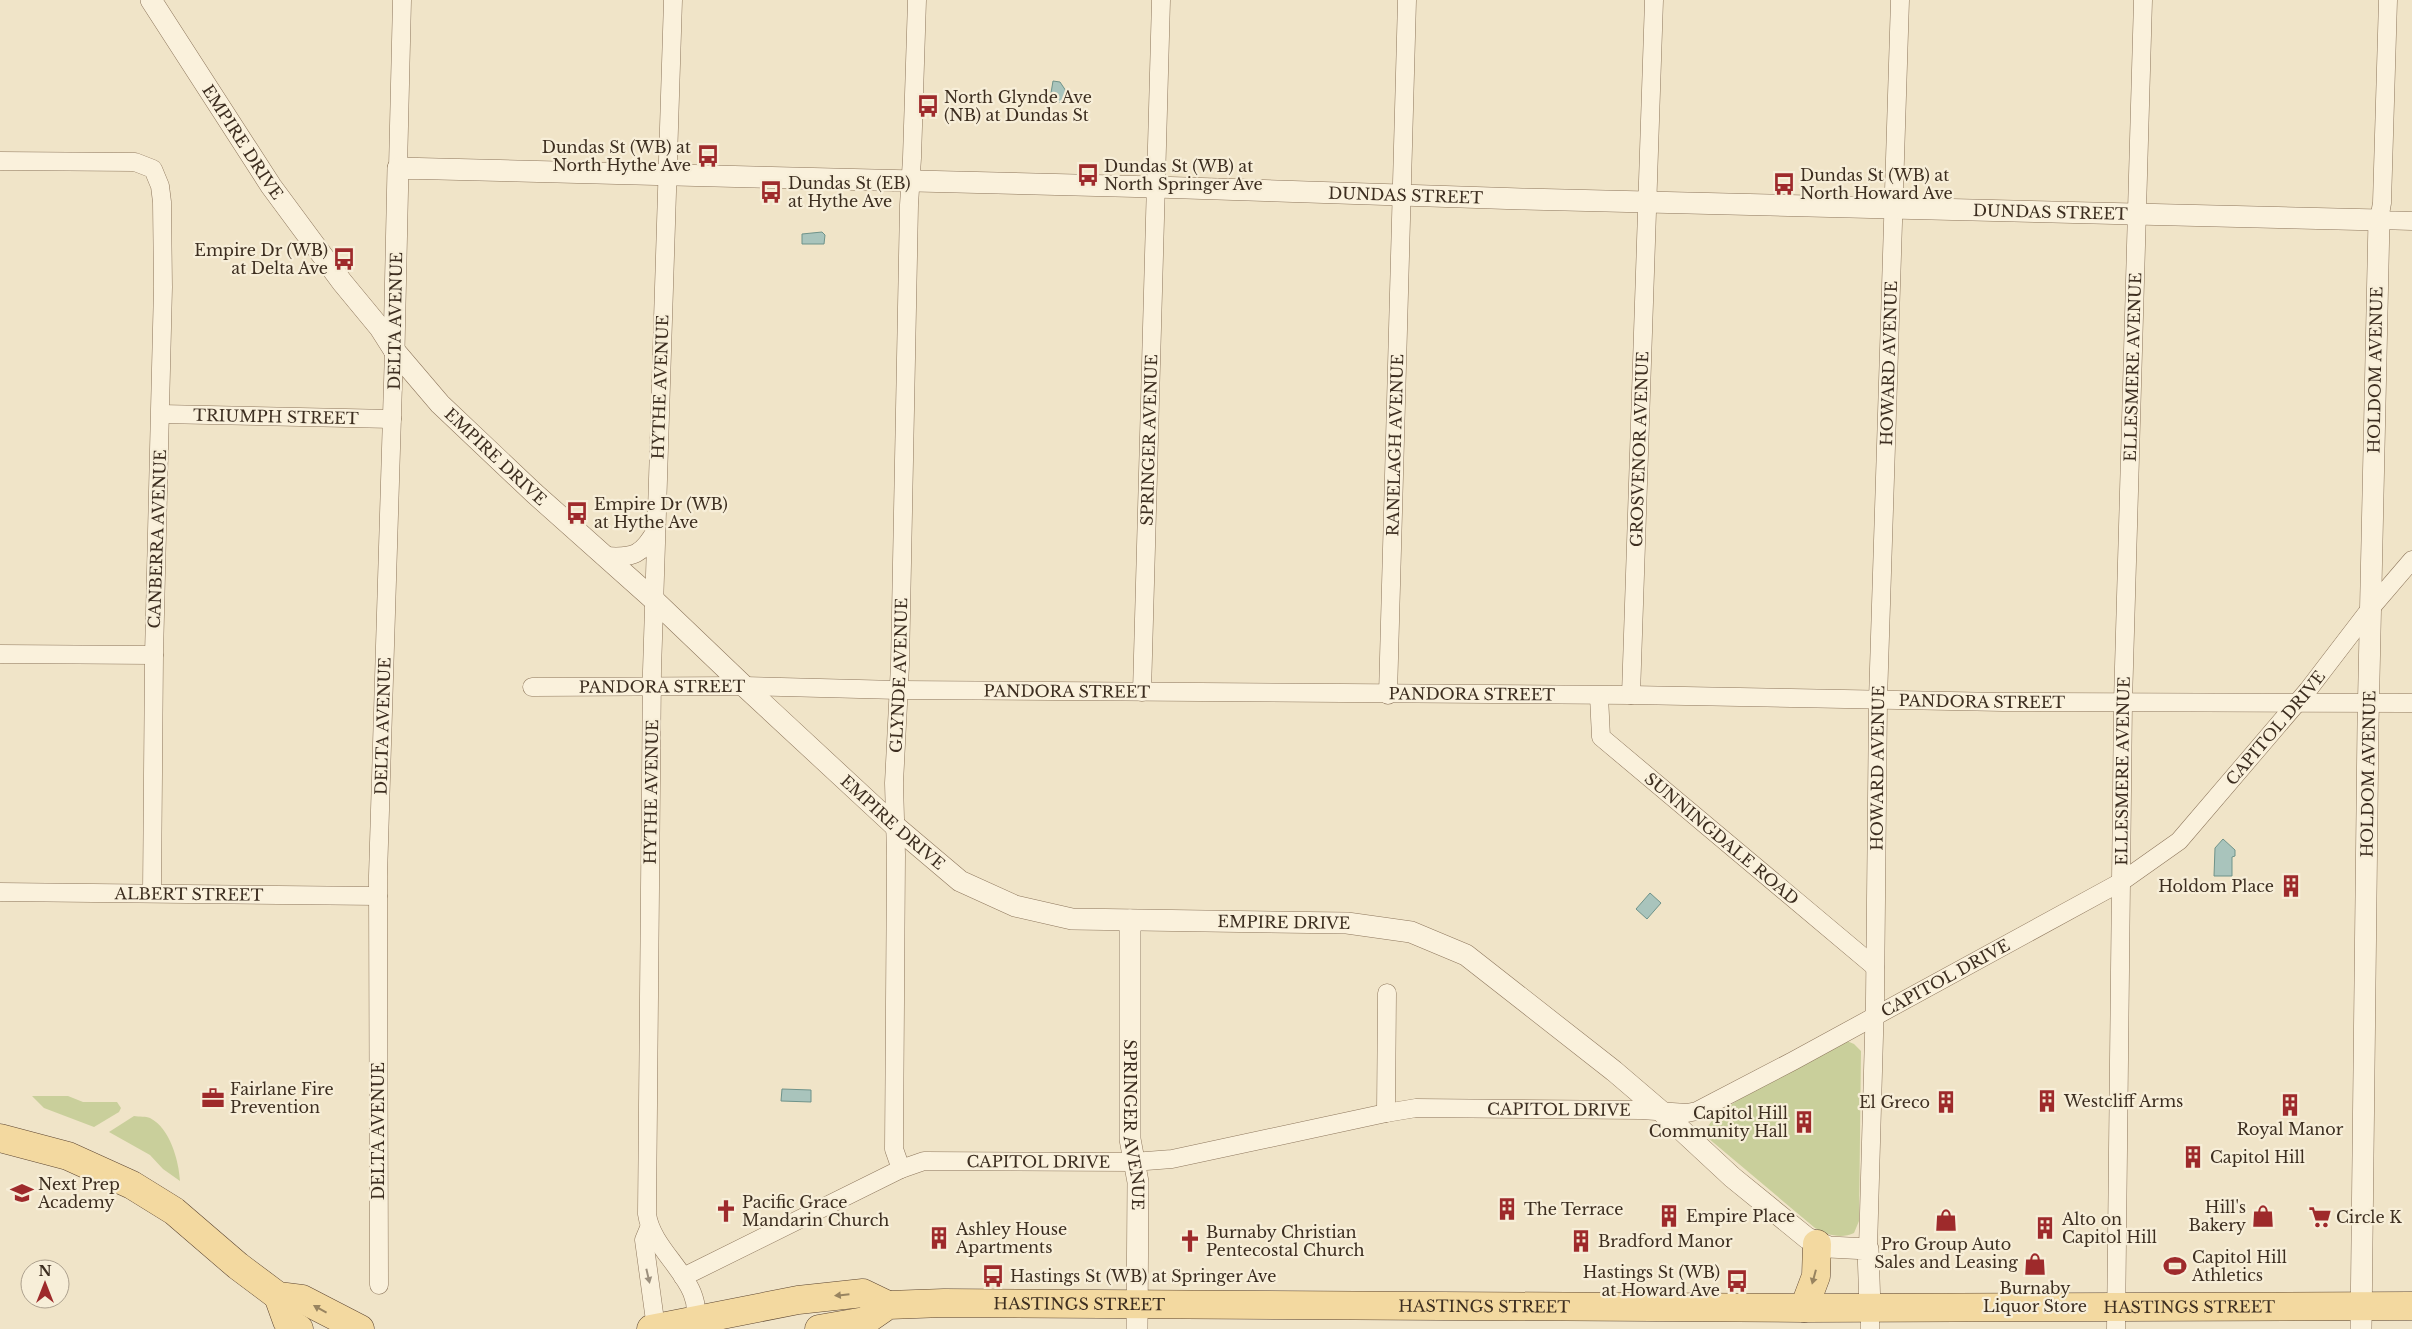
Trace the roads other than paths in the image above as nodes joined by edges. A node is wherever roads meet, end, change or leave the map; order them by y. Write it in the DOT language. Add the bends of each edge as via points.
graph roads {
  1 [pos="151,0"];
  2 [pos="402,0"];
  3 [pos="673,0"];
  4 [pos="917,0"];
  5 [pos="1162,0"];
  6 [pos="1406,0"];
  7 [pos="1654,0"];
  8 [pos="1900,0"];
  9 [pos="2143,0"];
  10 [pos="2388,0"];
  11 [pos="0,161"];
  12 [pos="398,168"];
  13 [pos="666,175"];
  14 [pos="911,181"];
  15 [pos="1155,187"];
  16 [pos="1400,196"];
  17 [pos="1646,202"];
  18 [pos="1893,207"];
  19 [pos="2138,214"];
  20 [pos="2379,220"];
  21 [pos="2412,221"];
  22 [pos="394,350"];
  23 [pos="161,414"];
  24 [pos="392,419"];
  25 [pos="656,530"];
  26 [pos="605,556"];
  27 [pos="2412,560"];
  28 [pos="654,600"];
  29 [pos="2370,609"];
  30 [pos="0,654"];
  31 [pos="154,655"];
  32 [pos="744,686"];
  33 [pos="652,687"];
  34 [pos="532,688"];
  35 [pos="898,690"];
  36 [pos="1142,692"];
  37 [pos="1388,694"];
  38 [pos="1631,695"];
  39 [pos="1599,696"];
  40 [pos="1878,700"];
  41 [pos="2123,702"];
  42 [pos="2297,703"];
  43 [pos="2368,703"];
  44 [pos="2412,703"];
  45 [pos="895,826"];
  46 [pos="2121,882"];
  47 [pos="0,892"];
  48 [pos="152,893"];
  49 [pos="378,896"];
  50 [pos="1130,920"];
  51 [pos="1875,967"];
  52 [pos="1387,993"];
  53 [pos="1874,1017"];
  54 [pos="1662,1112"];
  55 [pos="1386,1113"];
  56 [pos="0,1138"];
  57 [pos="1133,1162"];
  58 [pos="901,1169"];
  59 [pos="649,1228"];
  60 [pos="1817,1244"];
  61 [pos="1868,1249"];
  62 [pos="683,1277"];
  63 [pos="378,1285"];
  64 [pos="278,1296"];
  65 [pos="888,1305"];
  66 [pos="2412,1306"];
  67 [pos="1804,1308"];
  68 [pos="1137,1317"];
  69 [pos="2361,1317"];
  70 [pos="1870,1318"];
  71 [pos="2116,1318"];
  72 [pos="694,1324"];
  73 [pos="299,1329"];
  74 [pos="360,1329"];
  75 [pos="653,1329"];
  76 [pos="819,1329"];
  1 -- 22 [label="street, EMPIRE DRIVE" via="272,186"];
  2 -- 12 [label="street"];
  3 -- 13 [label="street, HYTHE AVENUE"];
  4 -- 14 [label="street, GLYNDE AVENUE"];
  5 -- 15 [label="street, SPRINGER AVENUE"];
  6 -- 16 [label="street, RANELAGH AVENUE"];
  7 -- 17 [label="street, GROSVENOR AVENUE"];
  8 -- 18 [label="street, HOWARD AVENUE"];
  9 -- 19 [label="street, ELLESMERE AVENUE"];
  10 -- 20 [label="street"];
  11 -- 23 [label="street, CANBERRA AVENUE" via="135,162 153,169 160,186 163,286"];
  12 -- 13 [label="street, DUNDAS STREET"];
  12 -- 22 [label="street, DELTA AVENUE"];
  13 -- 14 [label="street, DUNDAS STREET"];
  13 -- 25 [label="street, HYTHE AVENUE"];
  14 -- 15 [label="street, DUNDAS STREET"];
  14 -- 35 [label="street, GLYNDE AVENUE"];
  15 -- 16 [label="street, DUNDAS STREET"];
  15 -- 36 [label="street, SPRINGER AVENUE"];
  16 -- 17 [label="street, DUNDAS STREET"];
  16 -- 37 [label="street, RANELAGH AVENUE"];
  17 -- 18 [label="street, DUNDAS STREET"];
  17 -- 38 [label="street, GROSVENOR AVENUE"];
  18 -- 19 [label="street, DUNDAS STREET"];
  18 -- 40 [label="street, HOWARD AVENUE"];
  19 -- 20 [label="street, DUNDAS STREET"];
  19 -- 41 [label="street, ELLESMERE AVENUE"];
  20 -- 21 [label="street, DUNDAS STREET"];
  20 -- 29 [label="street, HOLDOM AVENUE"];
  22 -- 24 [label="street, DELTA AVENUE"];
  22 -- 26 [label="street, EMPIRE DRIVE" via="465,430"];
  23 -- 24 [label="street, TRIUMPH STREET"];
  23 -- 31 [label="street, CANBERRA AVENUE"];
  24 -- 49 [label="street, DELTA AVENUE" via="380,737"];
  25 -- 26 [label="street" via="640,552 630,556"];
  25 -- 28 [label="street, HYTHE AVENUE"];
  26 -- 28 [label="street, EMPIRE DRIVE"];
  27 -- 29 [label="street, CAPITOL DRIVE"];
  28 -- 32 [label="street, EMPIRE DRIVE"];
  28 -- 33 [label="street, HYTHE AVENUE"];
  29 -- 42 [label="street, CAPITOL DRIVE"];
  29 -- 43 [label="street, HOLDOM AVENUE"];
  30 -- 31 [label="street"];
  31 -- 48 [label="street, CANBERRA AVENUE"];
  32 -- 33 [label="street, PANDORA STREET"];
  32 -- 35 [label="street, PANDORA STREET"];
  32 -- 45 [label="street, EMPIRE DRIVE"];
  33 -- 34 [label="street, PANDORA STREET"];
  33 -- 59 [label="street, HYTHE AVENUE"];
  35 -- 36 [label="street, PANDORA STREET"];
  35 -- 45 [label="street, GLYNDE AVENUE"];
  36 -- 37 [label="street, PANDORA STREET"];
  37 -- 39 [label="street, PANDORA STREET"];
  38 -- 39 [label="street, PANDORA STREET"];
  38 -- 40 [label="street, PANDORA STREET"];
  39 -- 51 [label="street, SUNNINGDALE ROAD" via="1602,737"];
  40 -- 41 [label="street, PANDORA STREET"];
  40 -- 51 [label="street, HOWARD AVENUE"];
  41 -- 42 [label="street, PANDORA STREET"];
  41 -- 46 [label="street, ELLESMERE AVENUE"];
  42 -- 43 [label="street, PANDORA STREET"];
  42 -- 46 [label="street, CAPITOL DRIVE" via="2179,840"];
  43 -- 44 [label="street, PANDORA STREET"];
  43 -- 69 [label="street, HOLDOM AVENUE"];
  45 -- 50 [label="street, EMPIRE DRIVE" via="960,881 1015,906 1072,919"];
  45 -- 58 [label="street, GLYNDE AVENUE" via="894,1149"];
  46 -- 53 [label="street, CAPITOL DRIVE"];
  46 -- 71 [label="street, ELLESMERE AVENUE"];
  47 -- 48 [label="street, ALBERT STREET"];
  48 -- 49 [label="street, ALBERT STREET"];
  49 -- 63 [label="street, DELTA AVENUE"];
  50 -- 54 [label="street, EMPIRE DRIVE" via="1347,923 1411,932 1466,955"];
  50 -- 57 [label="street, SPRINGER AVENUE" via="1130,1139"];
  51 -- 53 [label="street, HOWARD AVENUE"];
  52 -- 55 [label="street"];
  53 -- 54 [label="street, CAPITOL DRIVE" via="1697,1111"];
  53 -- 61 [label="street, HOWARD AVENUE"];
  54 -- 55 [label="street, CAPITOL DRIVE" via="1416,1108"];
  54 -- 60 [label="street, EMPIRE DRIVE" via="1732,1177"];
  55 -- 57 [label="street, CAPITOL DRIVE" via="1172,1159"];
  56 -- 64 [label="main road" via="68,1156 132,1185 174,1211"];
  57 -- 58 [label="street, CAPITOL DRIVE" via="940,1160 924,1161"];
  57 -- 68 [label="street, SPRINGER AVENUE" via="1138,1182"];
  58 -- 62 [label="street, CAPITOL DRIVE"];
  59 -- 62 [label="street"];
  59 -- 75 [label="street, HYTHE AVENUE, one-way" via="644,1240 653,1295"];
  60 -- 61 [label="street, EMPIRE DRIVE"];
  60 -- 67 [label="main road, one-way" via="1816,1276"];
  61 -- 70 [label="street, HOWARD AVENUE"];
  62 -- 72 [label="street" via="696,1297"];
  64 -- 73 [label="main road" via="286,1321"];
  74 -- 64 [label="main road, one-way" via="302,1299"];
  65 -- 68 [label="main road, HASTINGS STREET" via="944,1303"];
  65 -- 72 [label="main road, HASTINGS STREET, one-way" via="863,1293 798,1300"];
  65 -- 76 [label="main road" via="865,1321"];
  66 -- 69 [label="main road, HASTINGS STREET"];
  67 -- 68 [label="main road, HASTINGS STREET"];
  67 -- 70 [label="main road, HASTINGS STREET"];
  69 -- 71 [label="main road, HASTINGS STREET"];
  70 -- 71 [label="main road, HASTINGS STREET"];
  72 -- 75 [label="main road, HASTINGS STREET"];
}
